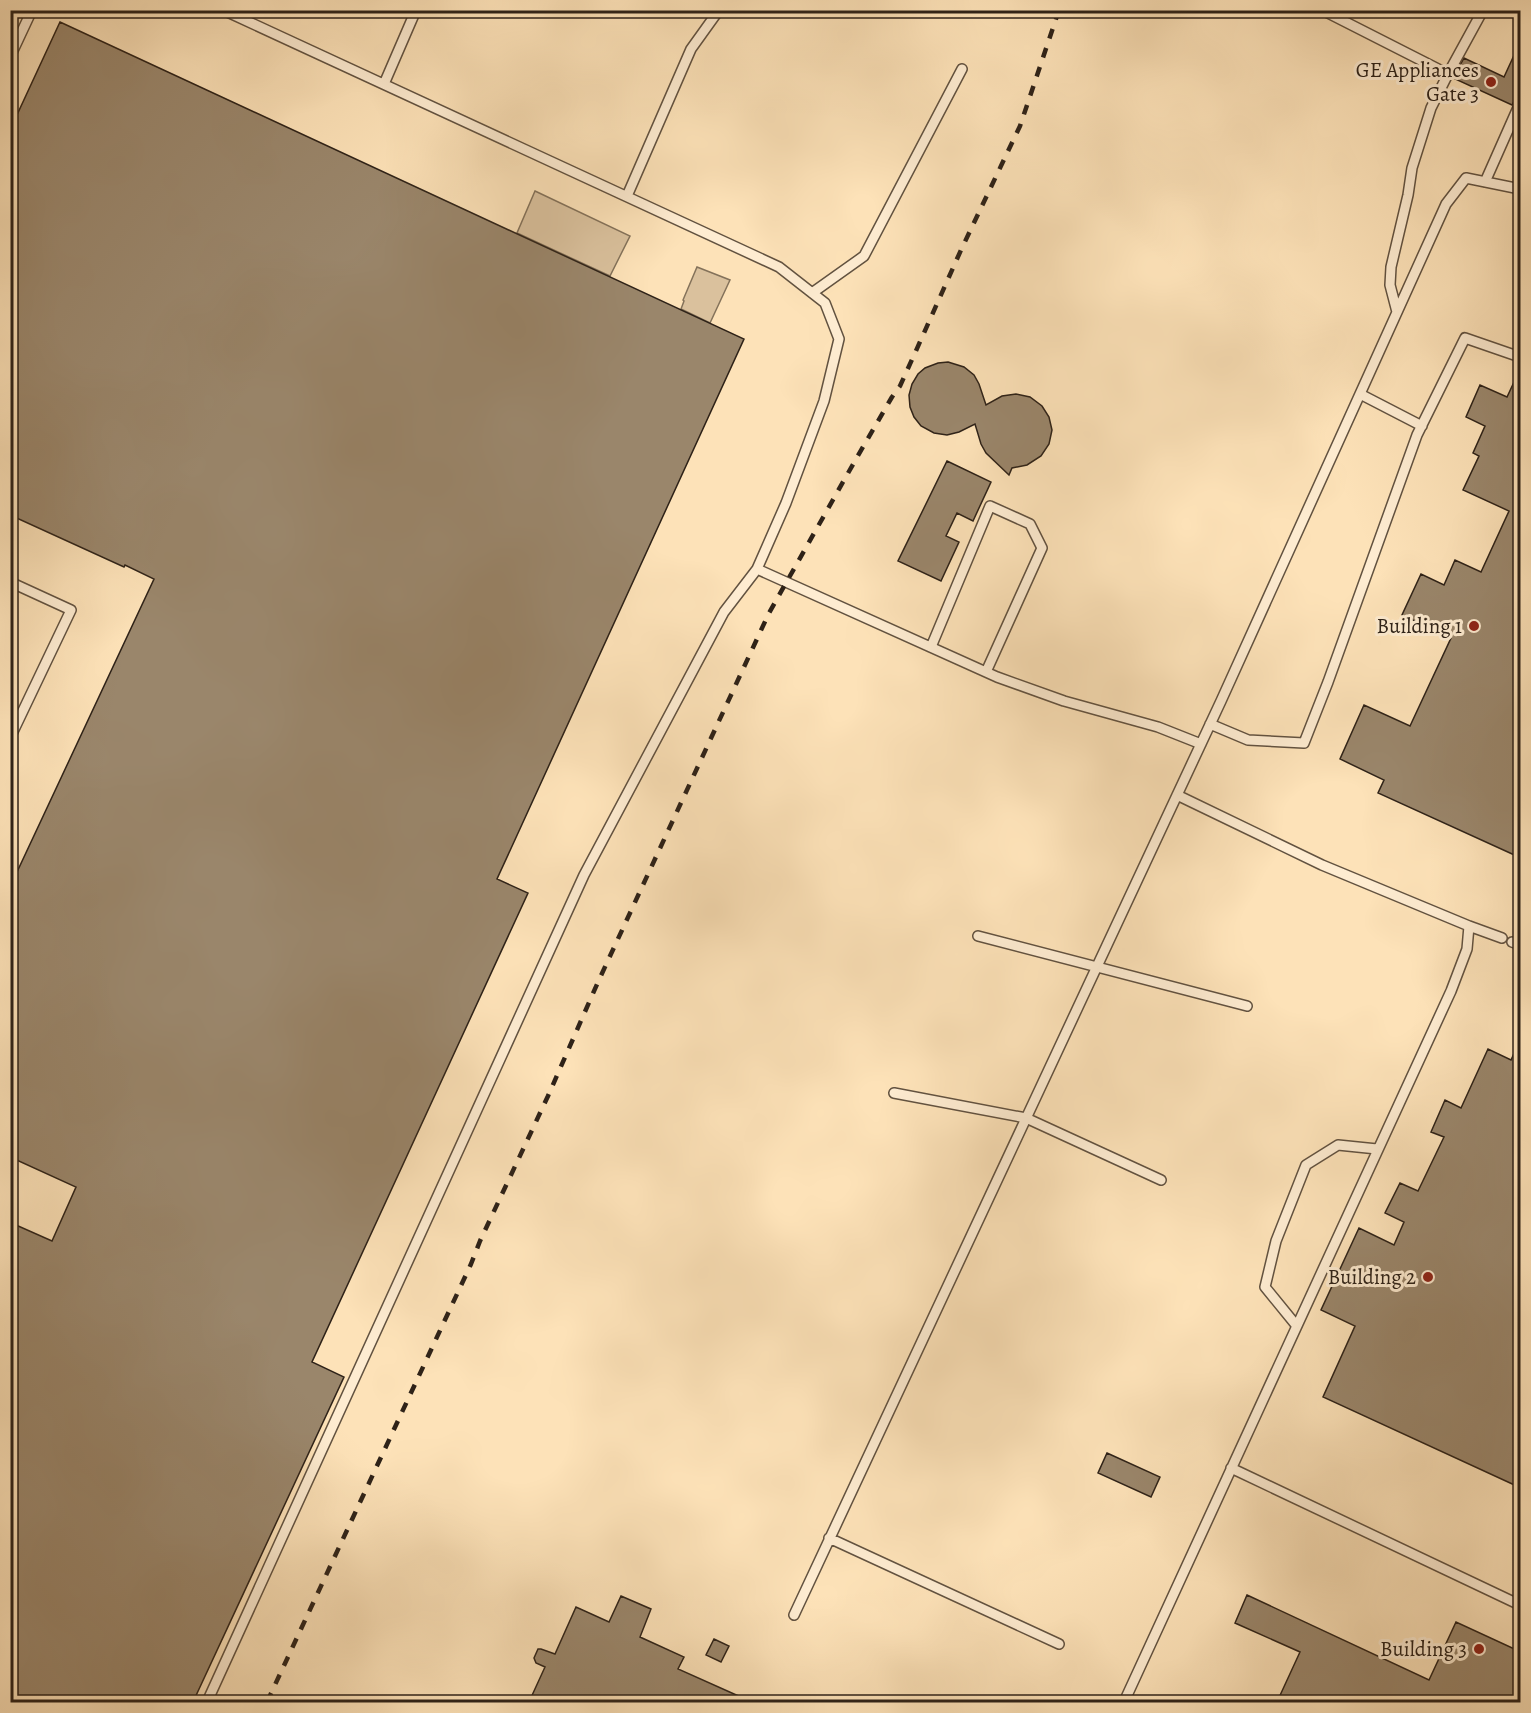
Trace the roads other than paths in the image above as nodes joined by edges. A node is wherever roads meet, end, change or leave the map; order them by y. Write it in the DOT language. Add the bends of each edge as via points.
graph roads {
  1 [pos="32,10"];
  2 [pos="223,10"];
  3 [pos="416,10"];
  4 [pos="719,10"];
  5 [pos="1322,10"];
  6 [pos="1483,10"];
  7 [pos="237,14"];
  8 [pos="10,57"];
  9 [pos="962,69"];
  10 [pos="1448,74"];
  11 [pos="384,84"];
  12 [pos="1521,103"];
  13 [pos="1485,182"];
  14 [pos="1521,189"];
  15 [pos="627,196"];
  16 [pos="812,293"];
  17 [pos="1397,312"];
  18 [pos="1521,357"];
  19 [pos="1360,394"];
  20 [pos="1422,426"];
  21 [pos="757,569"];
  22 [pos="10,582"];
  23 [pos="931,647"];
  24 [pos="986,672"];
  25 [pos="1210,724"];
  26 [pos="10,738"];
  27 [pos="1201,744"];
  28 [pos="1177,795"];
  29 [pos="1469,926"];
  30 [pos="978,936"];
  31 [pos="1502,938"];
  32 [pos="1096,967"];
  33 [pos="1247,1006"];
  34 [pos="894,1093"];
  35 [pos="1026,1118"];
  36 [pos="1377,1149"];
  37 [pos="1161,1180"];
  38 [pos="1296,1325"];
  39 [pos="1231,1468"];
  40 [pos="829,1538"];
  41 [pos="1521,1605"];
  42 [pos="795,1615"];
  43 [pos="1059,1644"];
  44 [pos="207,1702"];
  45 [pos="1124,1702"];
  1 -- 8 [label="lane"];
  2 -- 7 [label="lane"];
  3 -- 11 [label="lane"];
  4 -- 15 [label="lane" via="691,49"];
  5 -- 10 [label="lane"];
  6 -- 10 [label="lane"];
  7 -- 11 [label="lane"];
  9 -- 16 [label="lane" via="864,256"];
  10 -- 17 [label="lane" via="1431,108 1409,180 1391,267 1390,285"];
  11 -- 15 [label="lane"];
  12 -- 13 [label="lane"];
  13 -- 14 [label="lane"];
  13 -- 17 [label="lane" via="1466,178 1446,204"];
  15 -- 16 [label="lane" via="779,267"];
  16 -- 21 [label="lane" via="825,303 839,339 824,401"];
  17 -- 19 [label="lane"];
  18 -- 20 [label="lane" via="1465,338"];
  19 -- 20 [label="lane"];
  19 -- 25 [label="lane"];
  20 -- 25 [label="lane" via="1304,743 1248,740"];
  21 -- 23 [label="lane"];
  21 -- 44 [label="lane" via="724,612 585,875"];
  22 -- 26 [label="lane" via="71,610"];
  23 -- 24 [label="lane"];
  23 -- 24 [label="lane" via="990,506 1030,524 1042,548"];
  24 -- 27 [label="lane"];
  25 -- 27 [label="lane"];
  27 -- 28 [label="lane"];
  28 -- 29 [label="lane" via="1322,866"];
  28 -- 32 [label="lane"];
  29 -- 31 [label="lane"];
  29 -- 36 [label="lane" via="1467,949 1451,991"];
  30 -- 32 [label="lane"];
  32 -- 33 [label="lane"];
  32 -- 35 [label="lane"];
  34 -- 35 [label="lane"];
  35 -- 37 [label="lane"];
  35 -- 40 [label="lane"];
  36 -- 38 [label="lane"];
  36 -- 38 [label="lane" via="1338,1145 1306,1165 1276,1241 1265,1287"];
  38 -- 39 [label="lane"];
  39 -- 41 [label="lane"];
  39 -- 45 [label="lane"];
  40 -- 42 [label="lane"];
  40 -- 43 [label="lane"];
}
